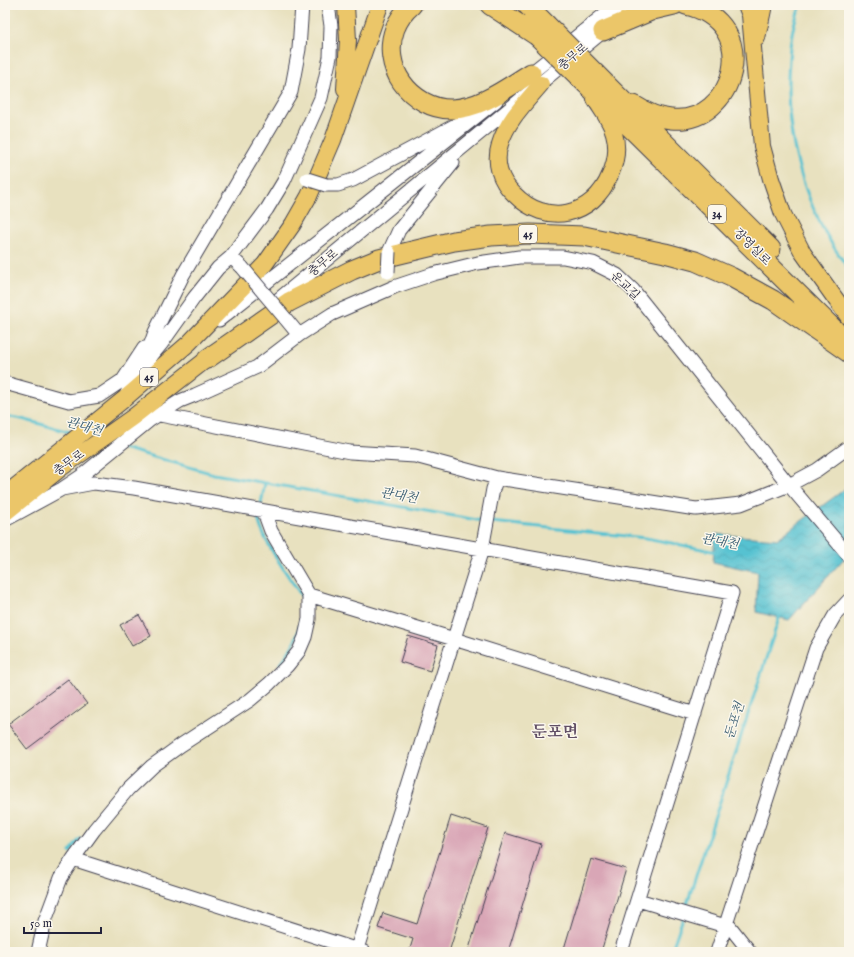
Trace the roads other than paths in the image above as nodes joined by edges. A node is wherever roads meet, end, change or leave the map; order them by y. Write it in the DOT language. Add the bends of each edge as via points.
graph roads {
  1 [pos="302,5"];
  2 [pos="328,5"];
  3 [pos="346,5"];
  4 [pos="380,5"];
  5 [pos="412,5"];
  6 [pos="490,5"];
  7 [pos="506,5"];
  8 [pos="527,5"];
  9 [pos="616,5"];
  10 [pos="635,5"];
  11 [pos="674,5"];
  12 [pos="686,5"];
  13 [pos="746,5"];
  14 [pos="764,5"];
  15 [pos="542,30"];
  16 [pos="603,31"];
  17 [pos="756,77"];
  18 [pos="536,78"];
  19 [pos="591,79"];
  20 [pos="486,109"];
  21 [pos="333,140"];
  22 [pos="472,140"];
  23 [pos="288,172"];
  24 [pos="231,257"];
  25 [pos="394,287"];
  26 [pos="849,318"];
  27 [pos="849,326"];
  28 [pos="155,332"];
  29 [pos="299,335"];
  30 [pos="189,343"];
  31 [pos="849,344"];
  32 [pos="849,353"];
  33 [pos="207,359"];
  34 [pos="143,366"];
  35 [pos="5,382"];
  36 [pos="123,400"];
  37 [pos="155,418"];
  38 [pos="849,447"];
  39 [pos="495,483"];
  40 [pos="792,488"];
  41 [pos="62,489"];
  42 [pos="5,495"];
  43 [pos="264,512"];
  44 [pos="5,513"];
  45 [pos="5,520"];
  46 [pos="482,546"];
  47 [pos="849,556"];
  48 [pos="309,595"];
  49 [pos="849,600"];
  50 [pos="454,639"];
  51 [pos="695,714"];
  52 [pos="72,859"];
  53 [pos="642,901"];
  54 [pos="724,924"];
  55 [pos="359,951"];
  56 [pos="38,952"];
  57 [pos="621,952"];
  58 [pos="717,952"];
  59 [pos="750,952"];
  1 -- 28 [label="street" via="299,49 291,92 183,275"];
  2 -- 23 [label="street" via="330,57 321,98"];
  3 -- 21 [label="main road" via="348,40 345,91"];
  4 -- 21 [label="main road, 45"];
  5 -- 18 [label="highway" via="398,21 391,52 397,75 403,85 419,100 441,109 465,107"];
  6 -- 15 [label="highway"];
  7 -- 15 [label="highway, 34"];
  8 -- 15 [label="highway, 34"];
  9 -- 18 [label="street, 충무로"];
  10 -- 16 [label="street, 충무로"];
  11 -- 16 [label="highway" via="653,10"];
  12 -- 19 [label="highway" via="701,10 717,20 728,35 734,53 730,79 709,108 682,119 661,118"];
  13 -- 17 [label="main road" via="750,15"];
  14 -- 17 [label="main road" via="758,36"];
  15 -- 19 [label="highway, 34, bridge"];
  16 -- 18 [label="street, 충무로"];
  17 -- 26 [label="main road" via="762,146 783,214 803,253"];
  18 -- 19 [label="main road" via="510,122 500,144 497,163 503,181 518,198 536,210 555,214 572,212 591,201 605,186 614,164 614,131"];
  18 -- 20 [label="street, 충무로"];
  18 -- 22 [label="street, 충무로"];
  19 -- 27 [label="highway, 장영실로 / 34"];
  19 -- 31 [label="highway, 장영실로 / 34"];
  20 -- 23 [label="street, bridge" via="353,180 338,185 326,185"];
  20 -- 30 [label="street, 충무로"];
  21 -- 30 [label="main road, 45" via="309,196 278,246 265,264"];
  22 -- 25 [label="street, bridge" via="399,230 390,252 388,272"];
  22 -- 33 [label="street, 충무로"];
  23 -- 24 [label="street" via="267,209"];
  24 -- 29 [label="street, bridge"];
  24 -- 34 [label="street" via="218,268"];
  25 -- 29 [label="street, 운교길" via="332,314"];
  25 -- 40 [label="street, 운교길" via="478,263 519,257 563,256 593,263 617,275 633,290"];
  28 -- 34 [label="street"];
  28 -- 35 [label="street" via="123,380 99,396 69,401"];
  29 -- 37 [label="street, 운교길" via="256,367 180,401"];
  30 -- 36 [label="main road, 충무로 / 45"];
  32 -- 33 [label="highway, 45" via="773,300 695,261 665,252 584,236 530,234 454,241 379,259 289,302"];
  33 -- 44 [label="main road, 충무로 / 45"];
  34 -- 36 [label="street"];
  36 -- 42 [label="main road, 충무로 / 45"];
  37 -- 39 [label="street" via="350,452 416,456"];
  37 -- 41 [label="street, 운교길"];
  38 -- 40 [label="street"];
  39 -- 40 [label="street" via="696,509 741,504"];
  39 -- 46 [label="street"];
  40 -- 47 [label="street, 운교길"];
  41 -- 43 [label="street" via="94,483"];
  41 -- 45 [label="street"];
  43 -- 46 [label="street"];
  43 -- 48 [label="street" via="271,531"];
  46 -- 50 [label="street"];
  46 -- 51 [label="street" via="732,593"];
  48 -- 50 [label="street"];
  48 -- 52 [label="street" via="309,618 305,637 299,651 287,666 250,700 152,766 128,789"];
  49 -- 54 [label="street" via="835,615 816,648"];
  50 -- 51 [label="street"];
  50 -- 55 [label="street"];
  51 -- 53 [label="street"];
  52 -- 55 [label="street"];
  52 -- 56 [label="street" via="61,878 45,921"];
  53 -- 54 [label="street"];
  53 -- 57 [label="street"];
  54 -- 58 [label="street"];
  54 -- 59 [label="street"];
}
